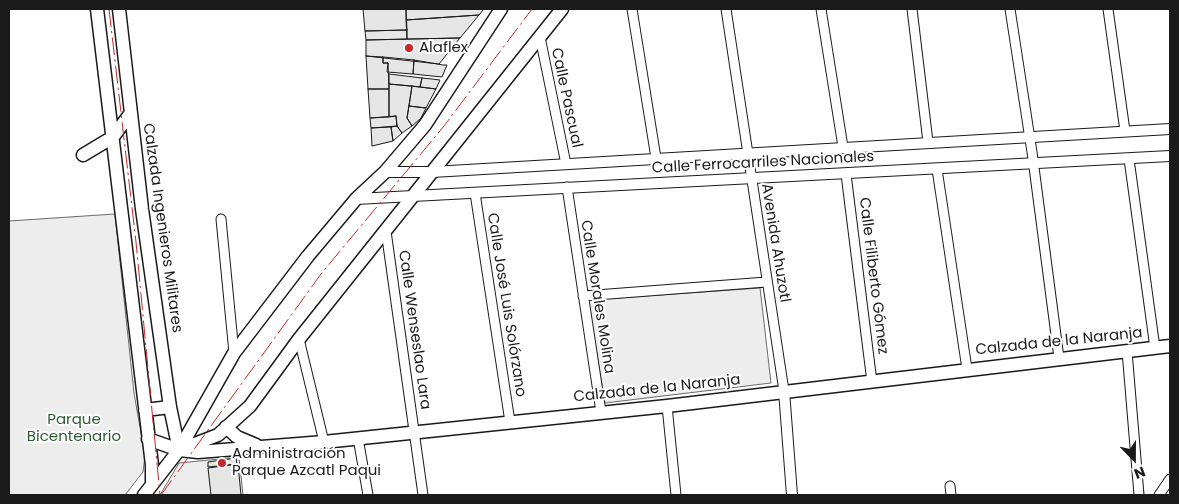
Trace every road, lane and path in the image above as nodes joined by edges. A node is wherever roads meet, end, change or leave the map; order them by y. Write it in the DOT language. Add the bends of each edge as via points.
graph roads {
  1 [pos="97,9"];
  2 [pos="119,9"];
  3 [pos="495,9"];
  4 [pos="501,9"];
  5 [pos="562,9"];
  6 [pos="632,9"];
  7 [pos="726,9"];
  8 [pos="821,9"];
  9 [pos="912,9"];
  10 [pos="1010,9"];
  11 [pos="1108,9"];
  12 [pos="490,24"];
  13 [pos="540,37"];
  14 [pos="130,114"];
  15 [pos="1170,129"];
  16 [pos="1125,131"];
  17 [pos="1030,136"];
  18 [pos="113,137"];
  19 [pos="928,142"];
  20 [pos="843,147"];
  21 [pos="747,152"];
  22 [pos="83,155"];
  23 [pos="1170,156"];
  24 [pos="656,158"];
  25 [pos="1129,159"];
  26 [pos="566,164"];
  27 [pos="1033,164"];
  28 [pos="937,169"];
  29 [pos="385,172"];
  30 [pos="432,172"];
  31 [pos="846,174"];
  32 [pos="751,178"];
  33 [pos="567,187"];
  34 [pos="475,193"];
  35 [pos="413,196"];
  36 [pos="356,199"];
  37 [pos="221,219"];
  38 [pos="386,231"];
  39 [pos="766,282"];
  40 [pos="584,296"];
  41 [pos="299,339"];
  42 [pos="1170,346"];
  43 [pos="1155,348"];
  44 [pos="1127,351"];
  45 [pos="234,353"];
  46 [pos="1059,358"];
  47 [pos="967,369"];
  48 [pos="872,382"];
  49 [pos="784,392"];
  50 [pos="667,406"];
  51 [pos="170,407"];
  52 [pos="145,410"];
  53 [pos="601,412"];
  54 [pos="510,422"];
  55 [pos="222,431"];
  56 [pos="414,432"];
  57 [pos="358,438"];
  58 [pos="148,439"];
  59 [pos="324,442"];
  60 [pos="264,446"];
  61 [pos="179,450"];
  62 [pos="226,450"];
  63 [pos="1170,479"];
  64 [pos="152,484"];
  65 [pos="144,495"];
  66 [pos="368,495"];
  67 [pos="423,495"];
  68 [pos="676,495"];
  69 [pos="792,495"];
  70 [pos="1139,495"];
  71 [pos="1159,495"];
  1 -- 18 [label="main road"];
  2 -- 14 [label="main road, Calzada Ingenieros Militares"];
  3 -- 12 [label="street"];
  4 -- 12 [label="main road"];
  5 -- 13 [label="main road"];
  6 -- 24 [label="street"];
  7 -- 21 [label="street, Avenida Ahuzotl"];
  8 -- 20 [label="street"];
  9 -- 19 [label="street"];
  10 -- 17 [label="street"];
  11 -- 16 [label="street"];
  12 -- 29 [label="main road" via="425,125"];
  13 -- 26 [label="street, Calle Pascual"];
  13 -- 30 [label="main road"];
  14 -- 18 [label="main road"];
  14 -- 51 [label="main road, Calzada Ingenieros Militares"];
  15 -- 16 [label="street, Calle Ferrocarriles Nacionales"];
  16 -- 17 [label="street, Calle Ferrocarriles Nacionales"];
  17 -- 19 [label="street, Calle Ferrocarriles Nacionales"];
  17 -- 27 [label="street"];
  18 -- 22 [label="main road"];
  18 -- 52 [label="main road"];
  19 -- 20 [label="street, Calle Ferrocarriles Nacionales"];
  20 -- 21 [label="street, Calle Ferrocarriles Nacionales"];
  21 -- 24 [label="street, Calle Ferrocarriles Nacionales"];
  21 -- 32 [label="street, Avenida Ahuzotl"];
  23 -- 25 [label="street, Calle Ferrocarriles Nacionales"];
  24 -- 26 [label="street, Calle Ferrocarriles Nacionales"];
  25 -- 27 [label="street, Calle Ferrocarriles Nacionales"];
  25 -- 43 [label="street"];
  26 -- 30 [label="street, Calle Ferrocarriles Nacionales"];
  27 -- 28 [label="street, Calle Ferrocarriles Nacionales"];
  27 -- 46 [label="street"];
  28 -- 31 [label="street, Calle Ferrocarriles Nacionales"];
  28 -- 47 [label="street"];
  29 -- 30 [label="street, Calle Ferrocarriles Nacionales"];
  29 -- 36 [label="main road"];
  30 -- 35 [label="main road"];
  31 -- 32 [label="street, Calle Ferrocarriles Nacionales"];
  31 -- 48 [label="street, Calle Filiberto Gómez"];
  32 -- 33 [label="street, Calle Ferrocarriles Nacionales"];
  32 -- 39 [label="street, Avenida Ahuzotl"];
  33 -- 34 [label="street, Calle Ferrocarriles Nacionales"];
  33 -- 40 [label="street, Calle Morales Molina"];
  34 -- 35 [label="street, Calle Ferrocarriles Nacionales"];
  34 -- 54 [label="street, Calle José Luis Solórzano"];
  35 -- 36 [label="street, Calle Ferrocarriles Nacionales"];
  35 -- 38 [label="main road"];
  36 -- 45 [label="main road"];
  37 -- 45 [label="street"];
  38 -- 41 [label="main road"];
  38 -- 56 [label="street, Calle Wenseslao Lara"];
  39 -- 40 [label="street"];
  39 -- 49 [label="street, Avenida Ahuzotl"];
  40 -- 53 [label="street, Calle Morales Molina"];
  41 -- 55 [label="main road" via="250,406"];
  41 -- 59 [label="street"];
  42 -- 43 [label="main road, Calzada de la Naranja"];
  43 -- 44 [label="main road, Calzada de la Naranja"];
  44 -- 46 [label="main road, Calzada de la Naranja"];
  44 -- 70 [label="street"];
  45 -- 61 [label="main road"];
  46 -- 47 [label="main road, Calzada de la Naranja"];
  47 -- 48 [label="main road, Calzada de la Naranja"];
  48 -- 49 [label="main road, Calzada de la Naranja"];
  49 -- 50 [label="main road, Calzada de la Naranja"];
  49 -- 69 [label="street"];
  50 -- 53 [label="main road, Calzada de la Naranja"];
  50 -- 68 [label="street"];
  51 -- 52 [label="main road"];
  51 -- 61 [label="main road, Calzada Ingenieros Militares"];
  52 -- 58 [label="main road"];
  53 -- 54 [label="main road, Calzada de la Naranja"];
  54 -- 56 [label="main road, Calzada de la Naranja"];
  55 -- 60 [label="main road"];
  55 -- 61 [label="main road"];
  55 -- 62 [label="main road" via="220,445"];
  56 -- 57 [label="main road, Calzada de la Naranja"];
  56 -- 67 [label="street, Calle Wenseslao Lara"];
  57 -- 59 [label="main road, Calzada de la Naranja"];
  57 -- 66 [label="street"];
  58 -- 61 [label="main road, Calzada de la Naranja"];
  58 -- 64 [label="main road"];
  59 -- 60 [label="main road, Calzada de la Naranja"];
  60 -- 62 [label="main road, Calzada de la Naranja"];
  61 -- 62 [label="main road, Calzada de la Naranja"];
  61 -- 64 [label="main road"];
  63 -- 71 [label="street"];
  64 -- 65 [label="main road"];
}
